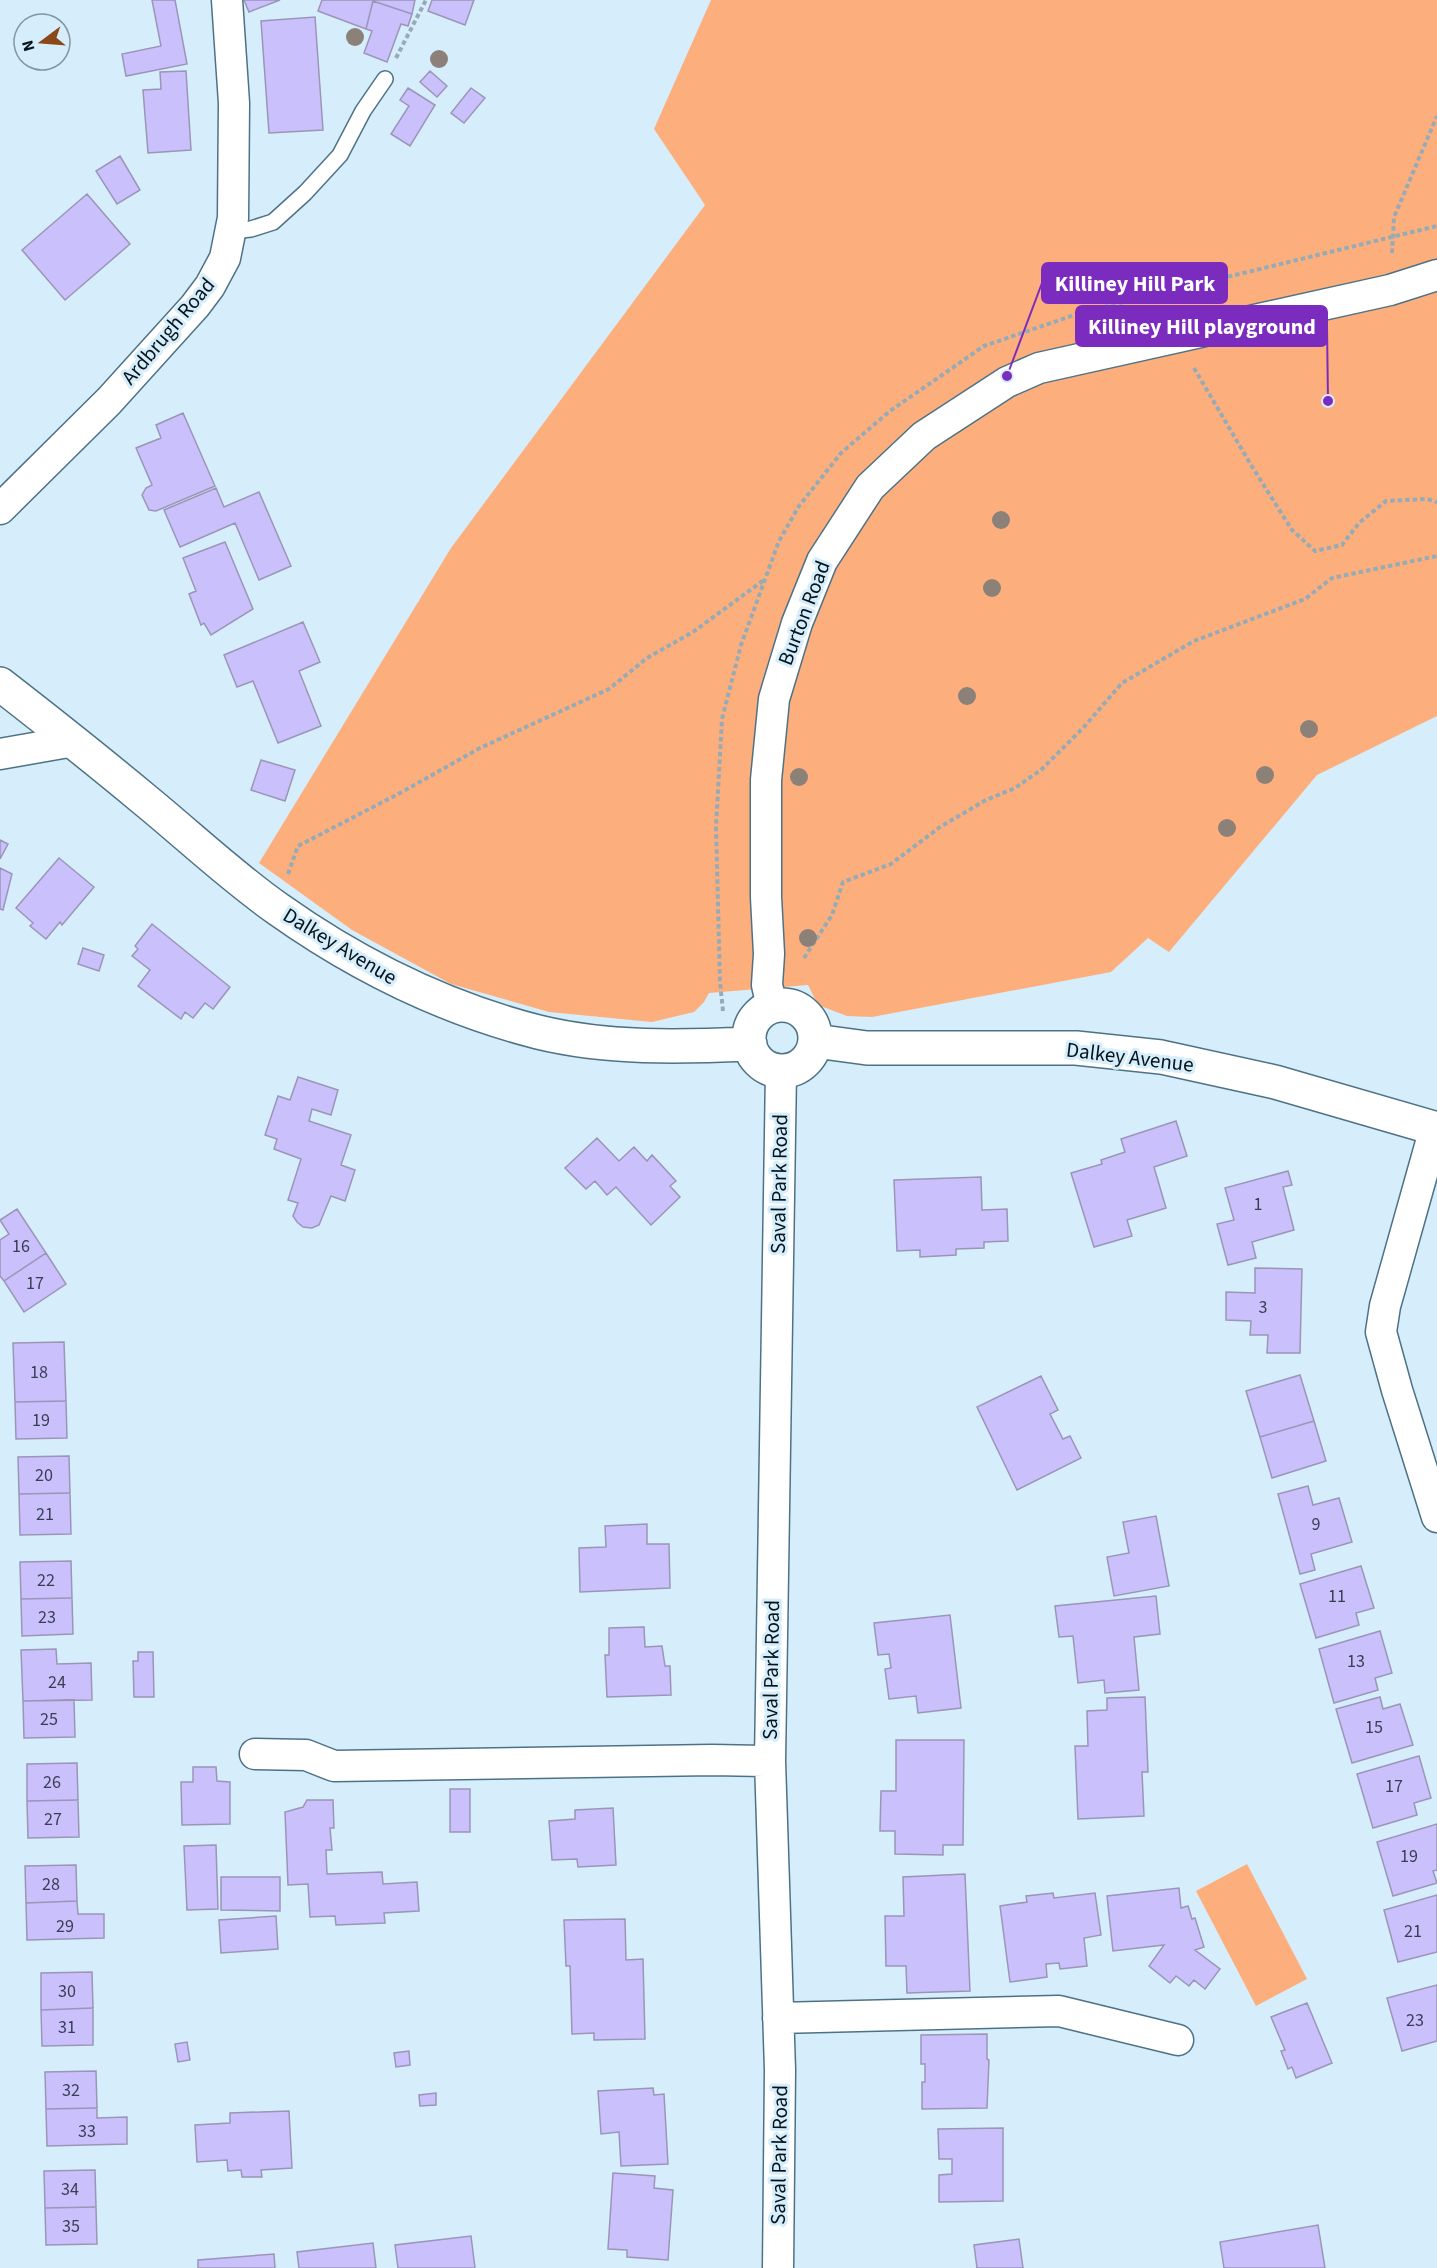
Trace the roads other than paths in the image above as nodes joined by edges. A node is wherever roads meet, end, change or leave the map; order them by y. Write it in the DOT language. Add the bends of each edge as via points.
graph roads {
  1 [pos="227,0"];
  2 [pos="385,80"];
  3 [pos="231,231"];
  4 [pos="1437,275"];
  5 [pos="0,509"];
  6 [pos="0,684"];
  7 [pos="74,741"];
  8 [pos="0,754"];
  9 [pos="772,1007"];
  10 [pos="815,1041"];
  11 [pos="738,1044"];
  12 [pos="781,1071"];
  13 [pos="1436,1129"];
  14 [pos="1437,1517"];
  15 [pos="255,1754"];
  16 [pos="770,1761"];
  17 [pos="778,2018"];
  18 [pos="1178,2040"];
  19 [pos="778,2268"];
  1 -- 3 [label="street, Ardbrugh Road" via="234,102"];
  2 -- 3 [label="lane" via="340,155 306,193 273,222"];
  3 -- 5 [label="street, Ardbrugh Road" via="225,258 195,306 110,401"];
  4 -- 9 [label="street, Burton Road" via="1390,290 1038,369 1007,382 924,436 870,488 822,561 797,623 774,699 766,780 767,985"];
  6 -- 7 [label="street, Dalkey Avenue"];
  7 -- 8 [label="street"];
  7 -- 11 [label="street, Dalkey Avenue" via="277,908 329,943 423,993 529,1029 584,1040 632,1045"];
  9 -- 10 [label="street" via="791,1006 806,1015 813,1026"];
  9 -- 11 [label="street" via="760,1014 750,1033"];
  10 -- 12 [label="street" via="810,1057 794,1069"];
  10 -- 13 [label="street, Dalkey Avenue" via="867,1048 1076,1048 1161,1057 1275,1082"];
  11 -- 12 [label="street" via="764,1066"];
  12 -- 16 [label="street, Saval Park Road"];
  13 -- 14 [label="street" via="1385,1306 1382,1332"];
  15 -- 16 [label="street" via="306,1755 334,1766"];
  16 -- 17 [label="street, Saval Park Road"];
  17 -- 18 [label="street" via="1059,2011"];
  17 -- 19 [label="street, Saval Park Road"];
}
